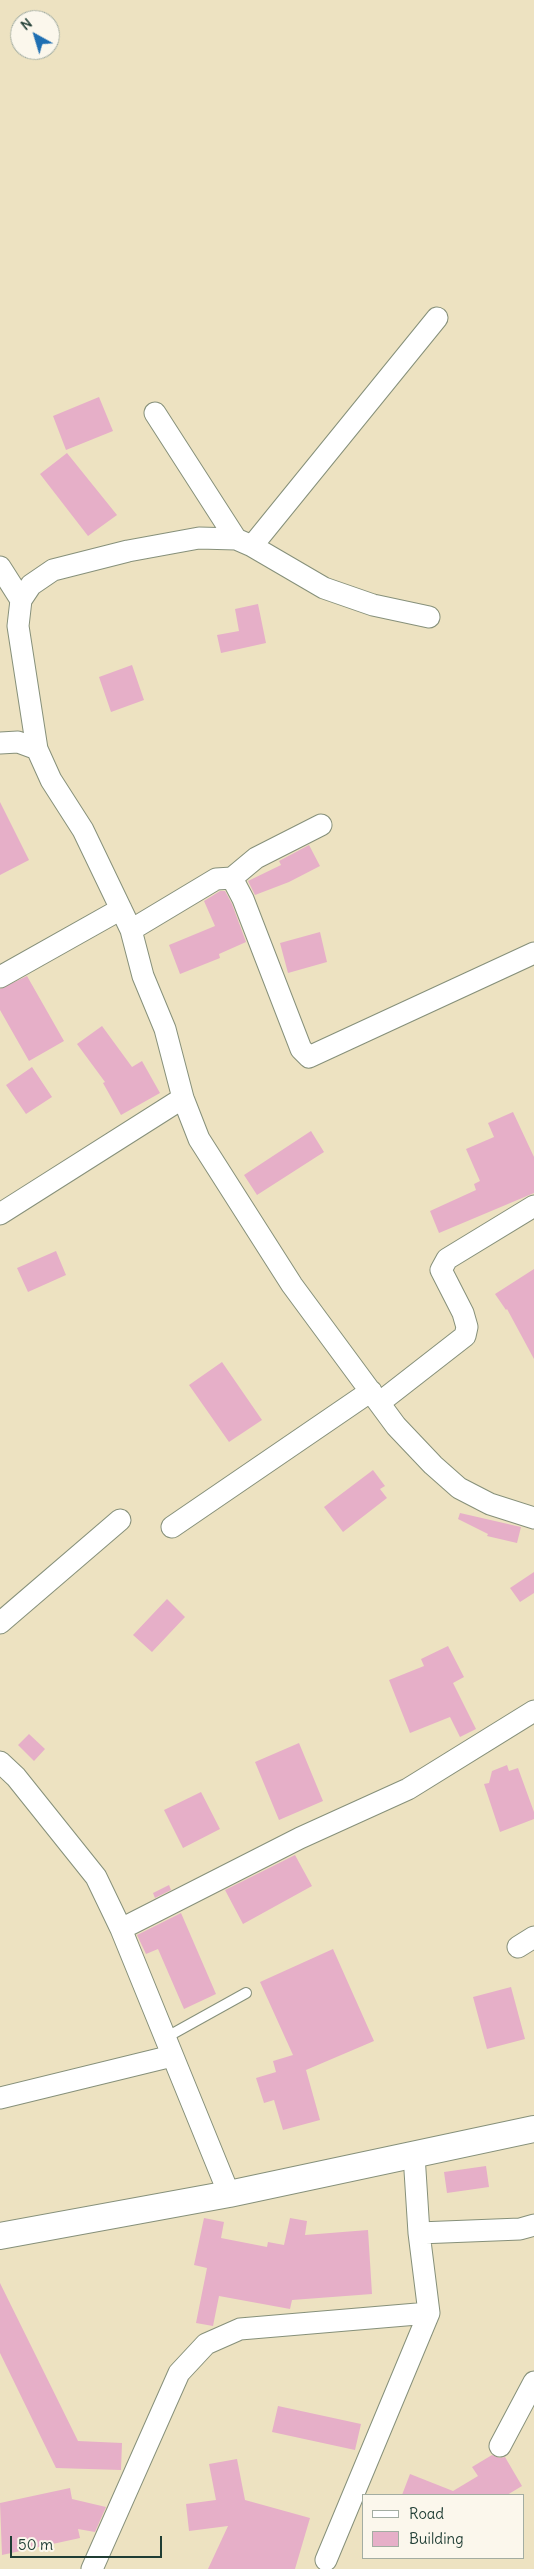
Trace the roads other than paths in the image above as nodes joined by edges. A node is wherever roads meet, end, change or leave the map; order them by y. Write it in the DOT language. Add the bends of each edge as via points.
graph roads {
  1 [pos="437,318"];
  2 [pos="155,413"];
  3 [pos="244,542"];
  4 [pos="0,567"];
  5 [pos="21,600"];
  6 [pos="429,617"];
  7 [pos="0,744"];
  8 [pos="36,749"];
  9 [pos="321,825"];
  10 [pos="232,878"];
  11 [pos="121,910"];
  12 [pos="131,930"];
  13 [pos="534,953"];
  14 [pos="0,977"];
  15 [pos="183,1098"];
  16 [pos="534,1206"];
  17 [pos="0,1214"];
  18 [pos="375,1397"];
  19 [pos="534,1518"];
  20 [pos="120,1520"];
  21 [pos="172,1527"];
  22 [pos="0,1623"];
  23 [pos="534,1711"];
  24 [pos="0,1762"];
  25 [pos="121,1929"];
  26 [pos="246,1993"];
  27 [pos="169,2047"];
  28 [pos="0,2098"];
  29 [pos="534,2129"];
  30 [pos="414,2154"];
  31 [pos="229,2194"];
  32 [pos="534,2226"];
  33 [pos="419,2233"];
  34 [pos="0,2236"];
  35 [pos="429,2313"];
  36 [pos="534,2382"];
  37 [pos="500,2446"];
  38 [pos="326,2560"];
  39 [pos="92,2569"];
  1 -- 3 [label="street"];
  2 -- 3 [label="street"];
  3 -- 5 [label="street" via="199,538 88,560 54,570 31,585"];
  3 -- 6 [label="street" via="324,588 373,605"];
  4 -- 5 [label="street"];
  5 -- 8 [label="street" via="18,626"];
  7 -- 8 [label="street" via="18,742"];
  8 -- 11 [label="street" via="83,830"];
  9 -- 10 [label="street" via="256,858"];
  10 -- 12 [label="street" via="216,879"];
  10 -- 13 [label="street" via="301,1049 309,1057"];
  11 -- 12 [label="street"];
  11 -- 14 [label="street"];
  12 -- 15 [label="street" via="144,976 165,1029"];
  15 -- 17 [label="street"];
  15 -- 18 [label="street" via="199,1139 262,1241"];
  16 -- 18 [label="street" via="447,1259 441,1270 463,1313 467,1327 465,1336"];
  18 -- 19 [label="street" via="396,1426 459,1488 490,1504"];
  18 -- 21 [label="street"];
  20 -- 22 [label="street"];
  23 -- 25 [label="street" via="408,1789 300,1838"];
  24 -- 25 [label="street" via="16,1777 96,1877"];
  25 -- 27 [label="street"];
  26 -- 27 [label="lane"];
  27 -- 28 [label="street"];
  27 -- 31 [label="street"];
  29 -- 30 [label="street"];
  30 -- 31 [label="street"];
  30 -- 33 [label="street"];
  31 -- 34 [label="street"];
  32 -- 33 [label="street"];
  33 -- 35 [label="street"];
  35 -- 38 [label="street"];
  35 -- 39 [label="street" via="240,2330 206,2344 179,2373"];
  36 -- 37 [label="street"];
}
